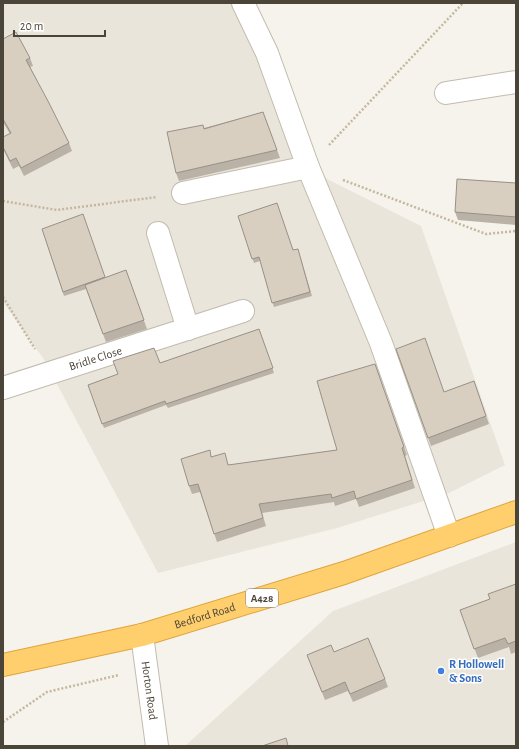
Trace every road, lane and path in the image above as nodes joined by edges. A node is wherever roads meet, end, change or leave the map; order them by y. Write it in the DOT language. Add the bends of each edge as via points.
graph roads {
  1 [pos="243,3"];
  2 [pos="463,3"];
  3 [pos="516,82"];
  4 [pos="446,93"];
  5 [pos="308,167"];
  6 [pos="183,193"];
  7 [pos="3,201"];
  8 [pos="516,231"];
  9 [pos="158,233"];
  10 [pos="3,297"];
  11 [pos="243,311"];
  12 [pos="188,329"];
  13 [pos="50,374"];
  14 [pos="3,388"];
  15 [pos="516,512"];
  16 [pos="449,536"];
  17 [pos="142,635"];
  18 [pos="3,665"];
  19 [pos="147,668"];
  20 [pos="3,722"];
  21 [pos="157,746"];
  1 -- 5 [label="street" via="267,53"];
  2 -- 5 [label="path"];
  3 -- 4 [label="street"];
  5 -- 6 [label="street"];
  5 -- 8 [label="path" via="486,234"];
  5 -- 16 [label="street" via="380,343"];
  6 -- 7 [label="path" via="57,210"];
  9 -- 12 [label="street"];
  10 -- 13 [label="path"];
  11 -- 12 [label="street, Bridle Close"];
  12 -- 13 [label="street, Bridle Close"];
  13 -- 14 [label="street, Bridle Close"];
  15 -- 16 [label="highway, Bedford Road / A428"];
  16 -- 17 [label="highway, Bedford Road / A428" via="344,573"];
  17 -- 18 [label="highway, Bedford Road / A428"];
  17 -- 19 [label="street, Horton Road"];
  19 -- 20 [label="path" via="47,692"];
  19 -- 21 [label="street, Horton Road"];
}
